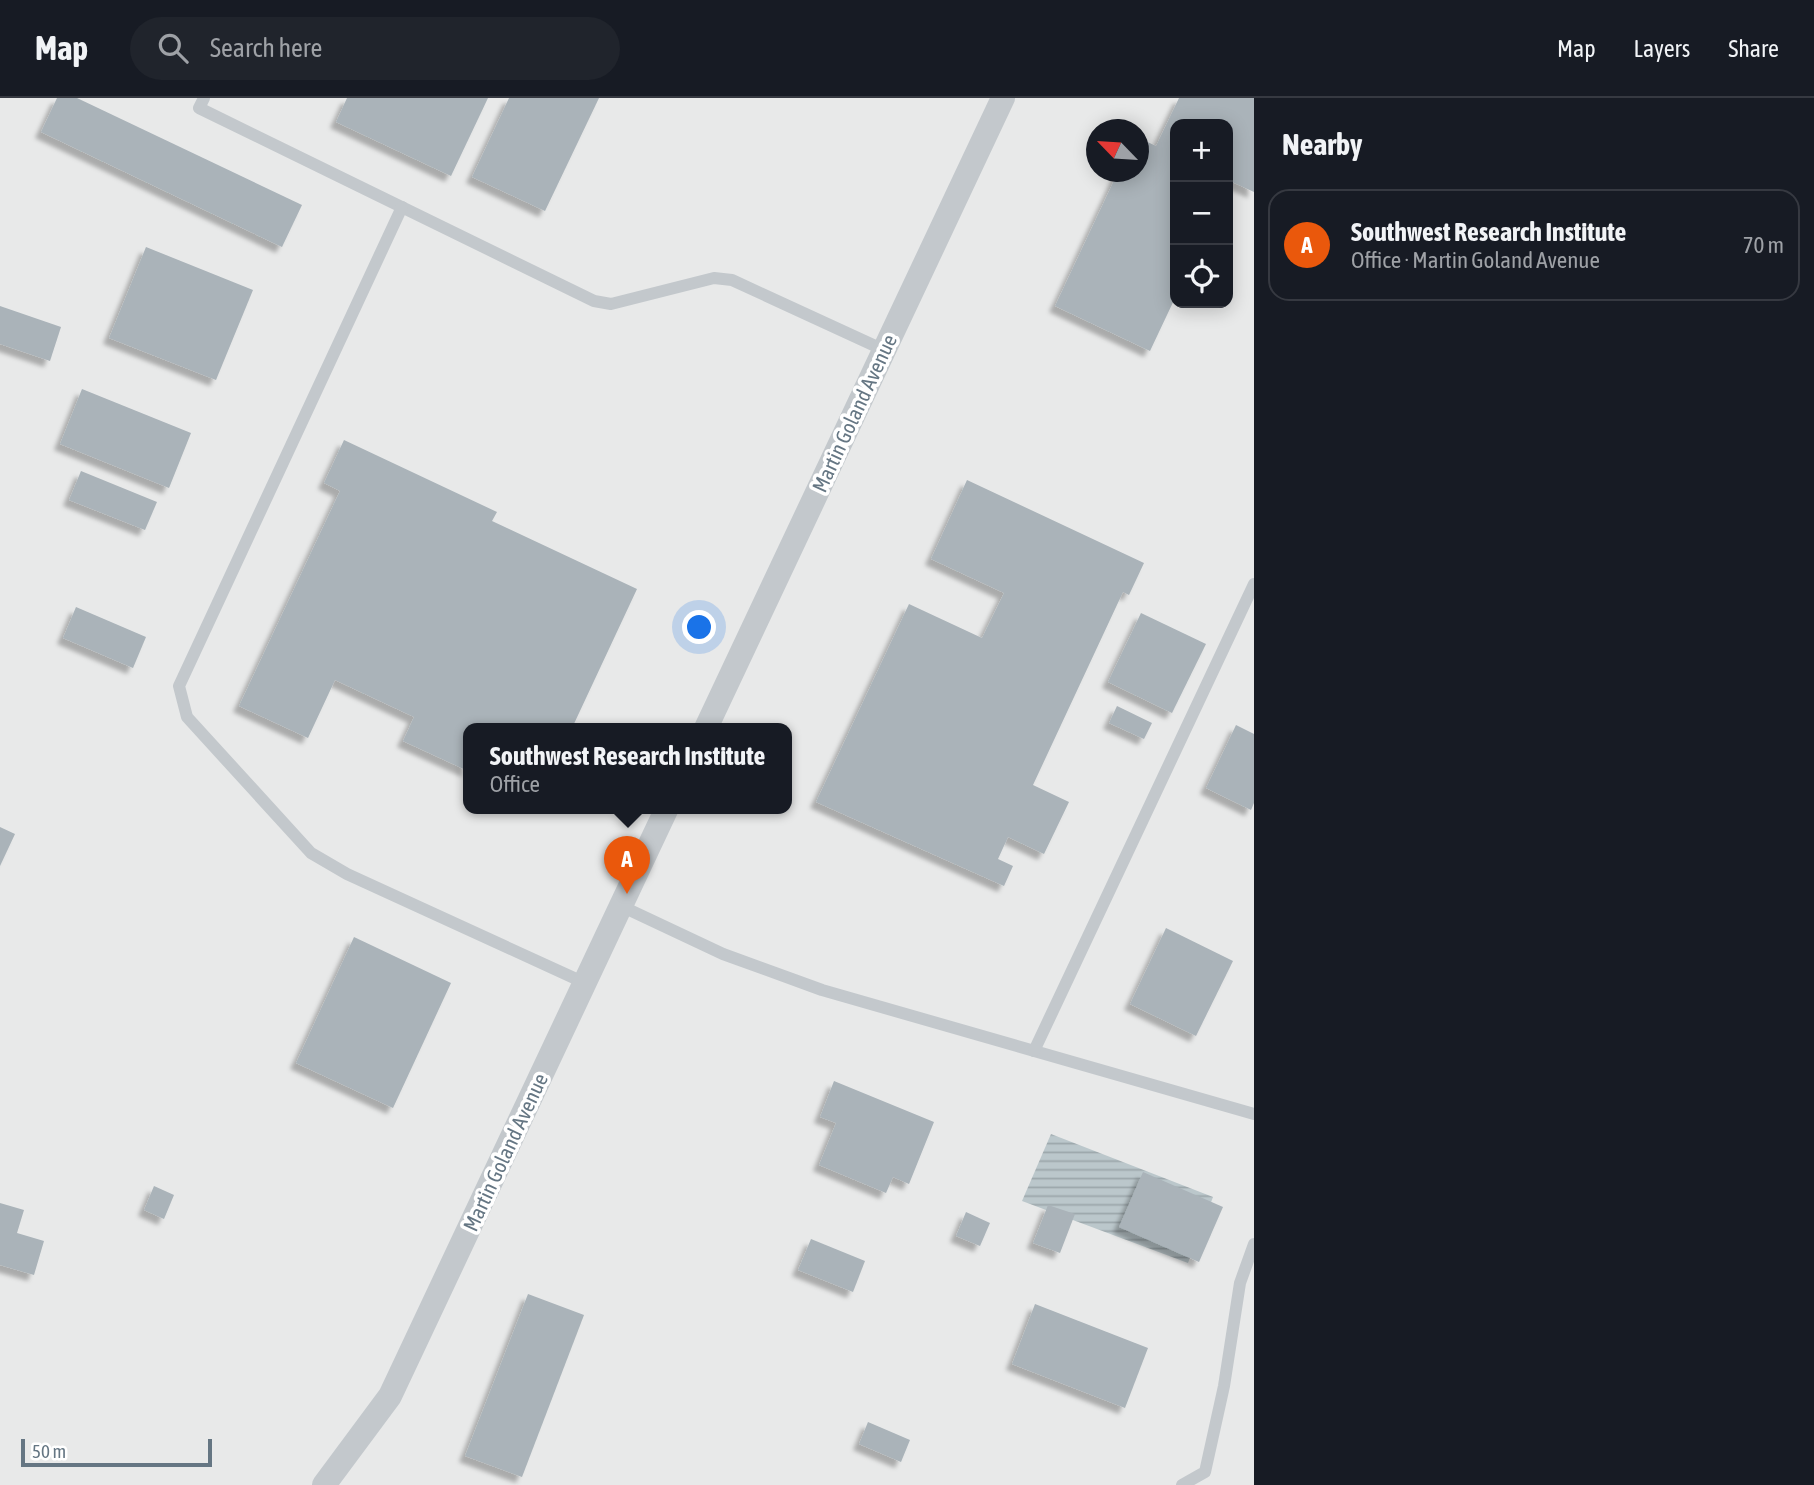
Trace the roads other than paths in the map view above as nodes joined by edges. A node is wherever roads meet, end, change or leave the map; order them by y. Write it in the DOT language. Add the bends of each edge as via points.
graph roads {
  1 [pos="204,98"];
  2 [pos="1003,98"];
  3 [pos="402,207"];
  4 [pos="884,349"];
  5 [pos="1254,584"];
  6 [pos="708,723"];
  7 [pos="664,814"];
  8 [pos="621,906"];
  9 [pos="585,983"];
  10 [pos="1034,1051"];
  11 [pos="1254,1114"];
  12 [pos="1254,1244"];
  13 [pos="324,1485"];
  14 [pos="1182,1485"];
  1 -- 3 [label="lane" via="199,108"];
  2 -- 4 [label="street, Martin Goland Avenue"];
  3 -- 4 [label="lane" via="593,301 611,304 714,278 733,280"];
  3 -- 9 [label="lane" via="179,686 187,718 310,853"];
  4 -- 6 [label="street, Martin Goland Avenue"];
  5 -- 10 [label="lane"];
  7 -- 8 [label="street, Martin Goland Avenue"];
  8 -- 9 [label="street, Martin Goland Avenue"];
  8 -- 10 [label="lane" via="723,954 822,990"];
  9 -- 13 [label="street, Martin Goland Avenue" via="390,1396"];
  10 -- 11 [label="lane"];
  12 -- 14 [label="lane" via="1240,1283 1205,1472"];
}
